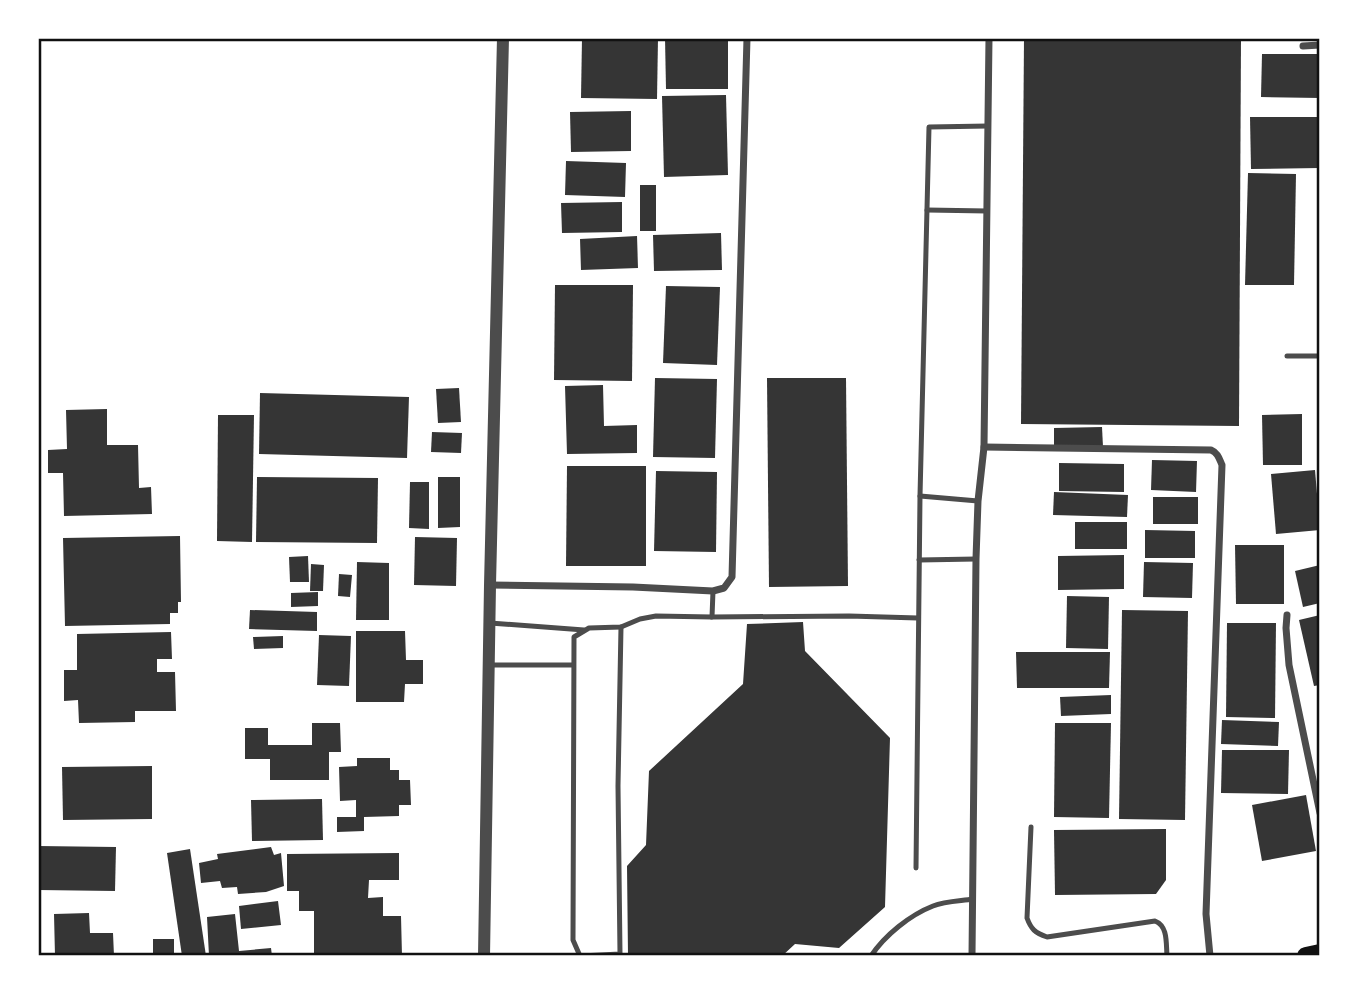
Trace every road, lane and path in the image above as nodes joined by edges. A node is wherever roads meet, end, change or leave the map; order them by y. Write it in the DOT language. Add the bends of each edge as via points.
graph roads {
  1 [pos="503,38"];
  2 [pos="747,38"];
  3 [pos="989,38"];
  4 [pos="1320,45"];
  5 [pos="1303,46"];
  6 [pos="988,126"];
  7 [pos="927,210"];
  8 [pos="987,211"];
  9 [pos="1287,356"];
  10 [pos="1320,356"];
  11 [pos="984,447"];
  12 [pos="920,496"];
  13 [pos="978,501"];
  14 [pos="976,559"];
  15 [pos="919,560"];
  16 [pos="490,585"];
  17 [pos="713,591"];
  18 [pos="1287,615"];
  19 [pos="712,617"];
  20 [pos="918,618"];
  21 [pos="490,623"];
  22 [pos="621,627"];
  23 [pos="586,630"];
  24 [pos="489,665"];
  25 [pos="573,665"];
  26 [pos="1320,813"];
  27 [pos="1031,827"];
  28 [pos="916,868"];
  29 [pos="973,899"];
  30 [pos="1320,953"];
  31 [pos="484,956"];
  32 [pos="580,956"];
  33 [pos="871,956"];
  34 [pos="971,956"];
  35 [pos="1167,956"];
  36 [pos="1210,956"];
  37 [pos="1306,956"];
  1 -- 16 [label="street"];
  2 -- 17 [label="street" via="732,577 724,588"];
  3 -- 6 [label="street"];
  4 -- 5 [label="street"];
  6 -- 7 [label="lane" via="929,127"];
  6 -- 8 [label="street"];
  7 -- 8 [label="lane"];
  7 -- 12 [label="lane"];
  8 -- 11 [label="street"];
  9 -- 10 [label="lane"];
  11 -- 13 [label="street"];
  11 -- 36 [label="street" via="1211,450 1219,458 1206,914"];
  12 -- 13 [label="lane"];
  12 -- 15 [label="lane"];
  13 -- 14 [label="street"];
  14 -- 15 [label="lane"];
  14 -- 29 [label="street"];
  15 -- 20 [label="lane"];
  16 -- 17 [label="street"];
  16 -- 21 [label="street"];
  17 -- 19 [label="lane"];
  18 -- 26 [label="street" via="1289,665"];
  19 -- 20 [label="lane"];
  19 -- 22 [label="lane" via="656,616"];
  20 -- 28 [label="lane"];
  21 -- 23 [label="lane"];
  21 -- 24 [label="street"];
  22 -- 23 [label="lane"];
  22 -- 32 [label="lane" via="620,954"];
  23 -- 25 [label="lane" via="574,637"];
  24 -- 25 [label="lane"];
  24 -- 31 [label="street"];
  25 -- 32 [label="lane" via="573,940"];
  27 -- 35 [label="lane" via="1027,918 1031,928 1047,937 1155,921 1164,927"];
  29 -- 33 [label="lane" via="934,905 914,916"];
  29 -- 34 [label="street"];
  30 -- 37 [label="main road"];
}
